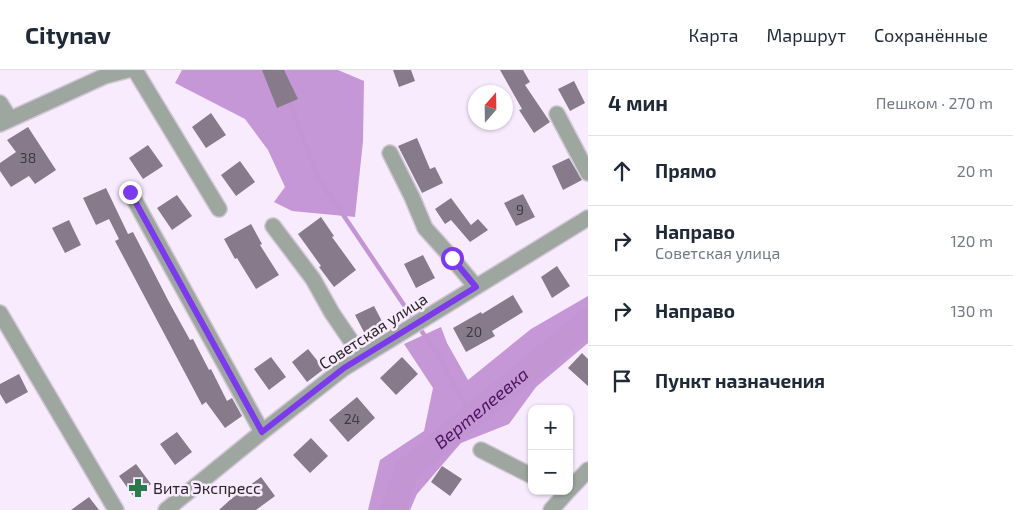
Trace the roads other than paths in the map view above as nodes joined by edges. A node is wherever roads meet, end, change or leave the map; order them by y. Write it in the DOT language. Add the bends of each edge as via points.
graph roads {
  1 [pos="128,70"];
  2 [pos="135,70"];
  3 [pos="88,76"];
  4 [pos="0,103"];
  5 [pos="557,114"];
  6 [pos="5,121"];
  7 [pos="390,153"];
  8 [pos="588,173"];
  9 [pos="130,192"];
  10 [pos="220,209"];
  11 [pos="588,218"];
  12 [pos="273,226"];
  13 [pos="476,287"];
  14 [pos="0,313"];
  15 [pos="362,357"];
  16 [pos="262,432"];
  17 [pos="481,450"];
  18 [pos="588,470"];
  19 [pos="528,474"];
  20 [pos="573,485"];
  21 [pos="563,495"];
  22 [pos="116,510"];
  23 [pos="166,510"];
  24 [pos="550,510"];
  1 -- 3 [label="street" via="105,76"];
  2 -- 10 [label="street"];
  3 -- 6 [label="street"];
  4 -- 6 [label="street"];
  5 -- 8 [label="street"];
  7 -- 13 [label="street" via="425,228"];
  9 -- 16 [label="street"];
  11 -- 13 [label="street, Советская улица"];
  12 -- 15 [label="street" via="313,279"];
  13 -- 15 [label="street, Советская улица"];
  14 -- 22 [label="street"];
  15 -- 16 [label="street, Советская улица"];
  16 -- 23 [label="street, Советская улица"];
  17 -- 19 [label="street"];
  18 -- 20 [label="street"];
  21 -- 24 [label="street"];
}
